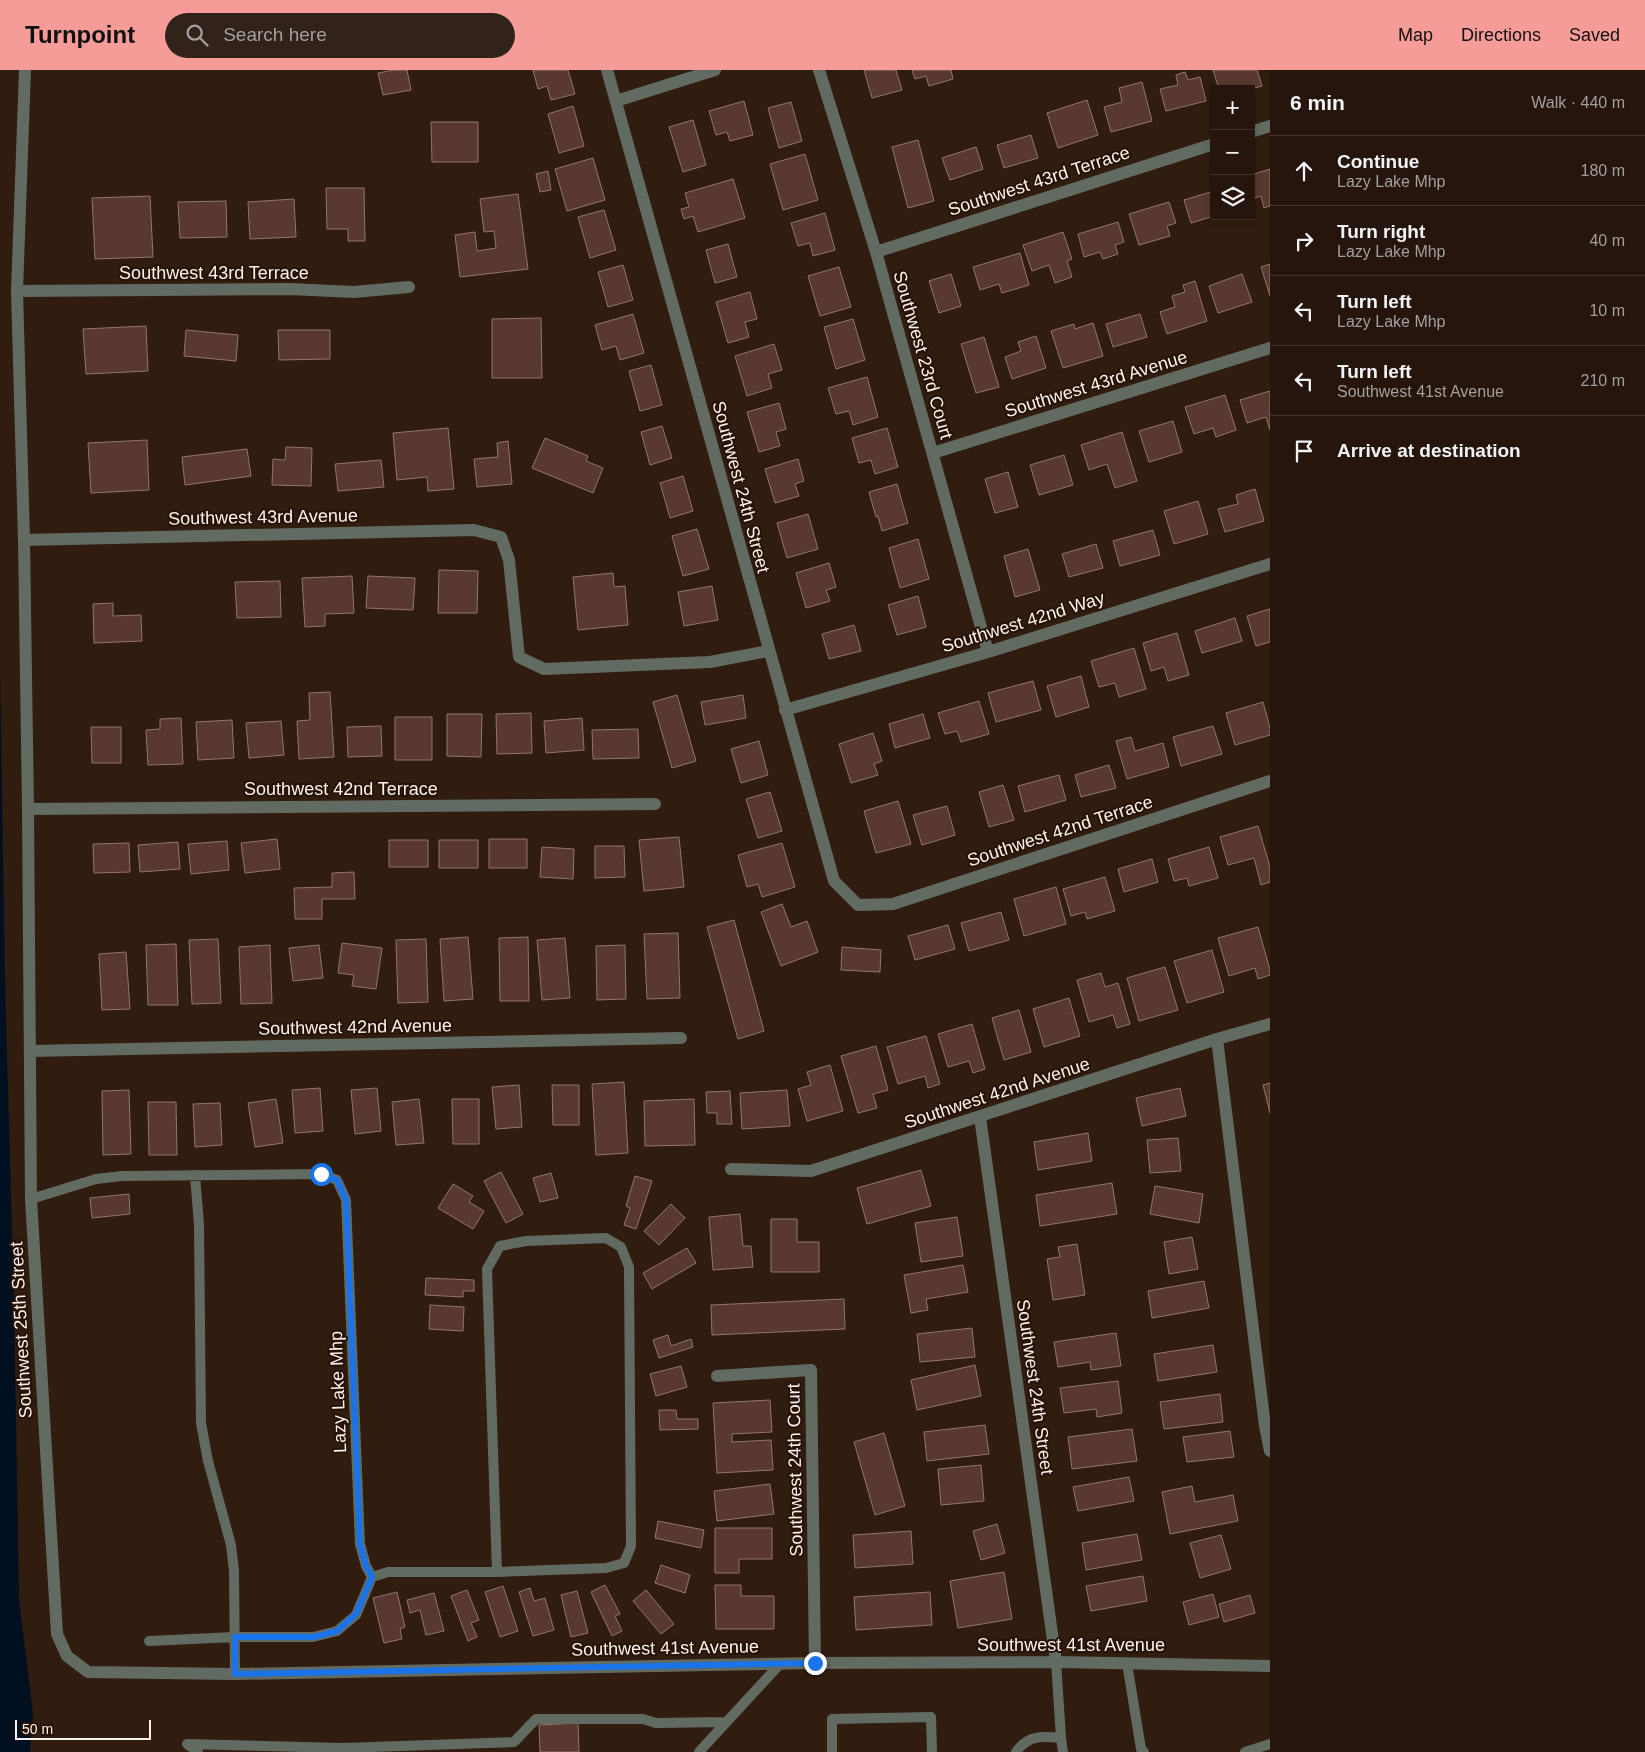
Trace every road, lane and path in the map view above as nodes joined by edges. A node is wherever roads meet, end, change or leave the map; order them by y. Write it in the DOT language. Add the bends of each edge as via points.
graph roads {
  1 [pos="25,70"];
  2 [pos="607,70"];
  3 [pos="715,70"];
  4 [pos="819,70"];
  5 [pos="616,101"];
  6 [pos="1270,126"];
  7 [pos="1255,131"];
  8 [pos="1210,145"];
  9 [pos="876,252"];
  10 [pos="410,287"];
  11 [pos="17,291"];
  12 [pos="1270,348"];
  13 [pos="933,453"];
  14 [pos="24,540"];
  15 [pos="1270,564"];
  16 [pos="768,651"];
  17 [pos="988,652"];
  18 [pos="785,710"];
  19 [pos="1270,781"];
  20 [pos="654,804"];
  21 [pos="28,809"];
  22 [pos="858,905"];
  23 [pos="1270,1024"];
  24 [pos="681,1038"];
  25 [pos="1217,1039"];
  26 [pos="30,1051"];
  27 [pos="980,1117"];
  28 [pos="731,1169"];
  29 [pos="195,1175"];
  30 [pos="31,1199"];
  31 [pos="717,1376"];
  32 [pos="1270,1451"];
  33 [pos="497,1572"];
  34 [pos="372,1577"];
  35 [pos="235,1637"];
  36 [pos="149,1641"];
  37 [pos="67,1656"];
  38 [pos="1056,1662"];
  39 [pos="815,1663"];
  40 [pos="1127,1663"];
  41 [pos="780,1664"];
  42 [pos="1270,1666"];
  43 [pos="235,1674"];
  44 [pos="726,1722"];
  45 [pos="1061,1738"];
  46 [pos="1270,1744"];
  47 [pos="343,1750"];
  48 [pos="198,1752"];
  49 [pos="699,1752"];
  50 [pos="832,1752"];
  51 [pos="932,1752"];
  52 [pos="1016,1752"];
  53 [pos="1064,1752"];
  54 [pos="1144,1752"];
  55 [pos="1245,1752"];
  1 -- 11 [label="street, Southwest 25th Street"];
  2 -- 5 [label="street, Southwest 24th Street"];
  3 -- 5 [label="street"];
  4 -- 9 [label="street, Southwest 23rd Court"];
  5 -- 16 [label="street, Southwest 24th Street"];
  6 -- 7 [label="street"];
  8 -- 9 [label="street, Southwest 43rd Terrace"];
  9 -- 13 [label="street, Southwest 23rd Court"];
  10 -- 11 [label="street, Southwest 43rd Terrace" via="354,292 290,289"];
  11 -- 14 [label="street, Southwest 25th Street"];
  12 -- 13 [label="street, Southwest 43rd Avenue"];
  13 -- 17 [label="street, Southwest 23rd Court"];
  14 -- 16 [label="street, Southwest 43rd Avenue" via="474,530 501,537 510,560 519,656 544,669 710,662"];
  14 -- 21 [label="street, Southwest 25th Street"];
  15 -- 17 [label="street, Southwest 42nd Way"];
  16 -- 18 [label="street, Southwest 24th Street"];
  17 -- 18 [label="street, Southwest 42nd Way"];
  18 -- 22 [label="street, Southwest 24th Street" via="834,881"];
  19 -- 22 [label="street, Southwest 42nd Terrace" via="893,904"];
  20 -- 21 [label="street, Southwest 42nd Terrace"];
  21 -- 26 [label="street, Southwest 25th Street"];
  23 -- 25 [label="street, Southwest 42nd Avenue"];
  24 -- 26 [label="street, Southwest 42nd Avenue"];
  25 -- 27 [label="street, Southwest 42nd Avenue"];
  25 -- 32 [label="street"];
  26 -- 30 [label="street, Southwest 25th Street"];
  27 -- 28 [label="street, Southwest 42nd Avenue" via="811,1171"];
  27 -- 38 [label="street, Southwest 24th Street"];
  29 -- 30 [label="lane, Lazy Lake Mhp" via="96,1179"];
  29 -- 34 [label="lane, Lazy Lake Mhp" via="321,1174 337,1180 346,1200 360,1544"];
  29 -- 35 [label="lane" via="199,1225 201,1423 231,1545"];
  30 -- 37 [label="street, Southwest 25th Street" via="57,1634"];
  31 -- 39 [label="street, Southwest 24th Court" via="811,1370"];
  33 -- 33 [label="lane" via="487,1269 500,1246 526,1241 606,1238 621,1247 629,1267 631,1546 624,1563 606,1568"];
  33 -- 34 [label="lane" via="388,1572"];
  34 -- 35 [label="lane" via="356,1614 337,1631 314,1637"];
  35 -- 36 [label="lane"];
  35 -- 43 [label="lane"];
  37 -- 43 [label="street, Southwest 41st Avenue" via="88,1672"];
  38 -- 39 [label="street, Southwest 41st Avenue"];
  38 -- 40 [label="street, Southwest 41st Avenue"];
  38 -- 45 [label="lane"];
  39 -- 41 [label="street, Southwest 41st Avenue"];
  40 -- 42 [label="street, Southwest 41st Avenue"];
  40 -- 54 [label="lane"];
  41 -- 43 [label="street, Southwest 41st Avenue"];
  41 -- 44 [label="lane"];
  44 -- 47 [label="lane" via="536,1719 514,1742"];
  44 -- 49 [label="lane"];
  45 -- 52 [label="lane" via="1040,1736 1022,1743"];
  45 -- 53 [label="lane"];
  46 -- 55 [label="lane"];
  47 -- 48 [label="lane" via="187,1744"];
  50 -- 51 [label="lane" via="832,1719 931,1717"];
}
